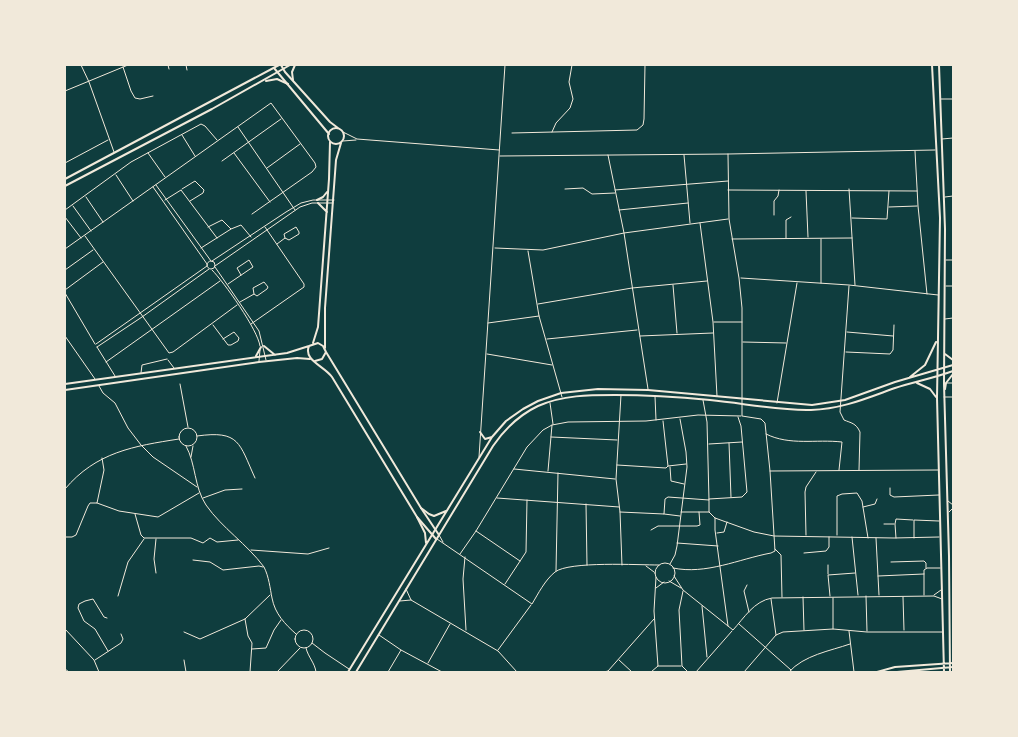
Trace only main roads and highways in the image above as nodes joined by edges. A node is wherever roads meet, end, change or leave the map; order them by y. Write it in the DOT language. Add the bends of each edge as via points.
graph roads {
  1 [pos="280,65"];
  2 [pos="290,65"];
  3 [pos="295,65"];
  4 [pos="932,65"];
  5 [pos="939,65"];
  6 [pos="274,68"];
  7 [pos="283,69"];
  8 [pos="278,72"];
  9 [pos="293,80"];
  10 [pos="264,81"];
  11 [pos="288,84"];
  12 [pos="338,128"];
  13 [pos="329,134"];
  14 [pos="330,142"];
  15 [pos="342,142"];
  16 [pos="65,179"];
  17 [pos="65,186"];
  18 [pos="329,190"];
  19 [pos="327,212"];
  20 [pos="937,340"];
  21 [pos="312,344"];
  22 [pos="310,346"];
  23 [pos="325,348"];
  24 [pos="326,352"];
  25 [pos="944,352"];
  26 [pos="275,354"];
  27 [pos="255,357"];
  28 [pos="310,359"];
  29 [pos="953,360"];
  30 [pos="315,361"];
  31 [pos="953,365"];
  32 [pos="178,368"];
  33 [pos="944,368"];
  34 [pos="937,370"];
  35 [pos="953,373"];
  36 [pos="179,374"];
  37 [pos="944,374"];
  38 [pos="937,376"];
  39 [pos="907,379"];
  40 [pos="914,383"];
  41 [pos="65,384"];
  42 [pos="65,390"];
  43 [pos="944,391"];
  44 [pos="937,398"];
  45 [pos="480,432"];
  46 [pos="492,437"];
  47 [pos="421,508"];
  48 [pos="448,509"];
  49 [pos="418,517"];
  50 [pos="435,530"];
  51 [pos="432,535"];
  52 [pos="439,535"];
  53 [pos="436,539"];
  54 [pos="425,547"];
  55 [pos="949,646"];
  56 [pos="953,657"];
  57 [pos="951,663"];
  58 [pos="944,664"];
  59 [pos="951,667"];
  60 [pos="944,668"];
  61 [pos="349,671"];
  62 [pos="356,672"];
  63 [pos="877,672"];
  64 [pos="897,672"];
  65 [pos="944,672"];
  66 [pos="950,672"];
  1 -- 6 [label="main road"];
  1 -- 7 [label="main road"];
  2 -- 7 [label="main road"];
  3 -- 9 [label="main road"];
  4 -- 20 [label="main road" via="940,218"];
  5 -- 25 [label="main road" via="945,197"];
  6 -- 8 [label="main road"];
  6 -- 16 [label="main road"];
  7 -- 8 [label="main road"];
  7 -- 9 [label="main road"];
  8 -- 10 [label="main road"];
  8 -- 11 [label="main road"];
  9 -- 12 [label="main road"];
  10 -- 11 [label="main road" via="277,79"];
  10 -- 17 [label="main road"];
  11 -- 13 [label="main road"];
  12 -- 13 [label="main road"];
  12 -- 15 [label="main road" via="345,137"];
  13 -- 14 [label="main road"];
  14 -- 15 [label="main road"];
  14 -- 18 [label="main road"];
  15 -- 23 [label="main road" via="336,160"];
  18 -- 19 [label="main road"];
  18 -- 19 [label="main road" via="318,202"];
  19 -- 21 [label="main road" via="318,327"];
  20 -- 34 [label="main road"];
  20 -- 39 [label="main road" via="925,365"];
  21 -- 22 [label="main road"];
  21 -- 23 [label="main road" via="321,344"];
  22 -- 26 [label="main road"];
  22 -- 28 [label="main road" via="307,351"];
  23 -- 24 [label="main road"];
  24 -- 30 [label="main road" via="322,359"];
  24 -- 47 [label="main road"];
  25 -- 29 [label="main road"];
  25 -- 33 [label="main road"];
  26 -- 27 [label="main road"];
  26 -- 27 [label="main road" via="262,347"];
  27 -- 32 [label="main road"];
  28 -- 30 [label="main road"];
  28 -- 36 [label="main road" via="266,361"];
  30 -- 49 [label="main road" via="332,377"];
  31 -- 33 [label="main road"];
  32 -- 36 [label="main road"];
  32 -- 41 [label="main road"];
  33 -- 34 [label="main road"];
  33 -- 37 [label="main road"];
  34 -- 38 [label="main road"];
  34 -- 39 [label="main road"];
  35 -- 37 [label="main road"];
  35 -- 43 [label="main road"];
  36 -- 42 [label="main road"];
  37 -- 38 [label="main road"];
  37 -- 43 [label="main road"];
  38 -- 40 [label="main road"];
  38 -- 44 [label="main road"];
  39 -- 46 [label="main road" via="840,401 812,405 648,390 561,392 523,408"];
  40 -- 44 [label="main road" via="927,386"];
  40 -- 52 [label="main road" via="841,407 804,410 622,395 584,395 537,406 500,436"];
  43 -- 55 [label="main road"];
  44 -- 58 [label="main road"];
  45 -- 46 [label="main road" via="484,438"];
  46 -- 48 [label="main road"];
  47 -- 48 [label="main road" via="434,516"];
  47 -- 50 [label="main road"];
  48 -- 50 [label="main road"];
  49 -- 51 [label="main road"];
  49 -- 54 [label="main road" via="425,533"];
  50 -- 51 [label="main road"];
  50 -- 52 [label="main road"];
  51 -- 53 [label="main road"];
  51 -- 54 [label="main road"];
  52 -- 53 [label="main road"];
  53 -- 62 [label="main road"];
  54 -- 61 [label="main road"];
  55 -- 56 [label="main road"];
  55 -- 57 [label="main road"];
  57 -- 58 [label="main road"];
  57 -- 59 [label="main road"];
  58 -- 60 [label="main road"];
  58 -- 63 [label="main road" via="895,667"];
  59 -- 60 [label="main road"];
  59 -- 66 [label="main road"];
  60 -- 64 [label="main road"];
  60 -- 65 [label="main road"];
}
